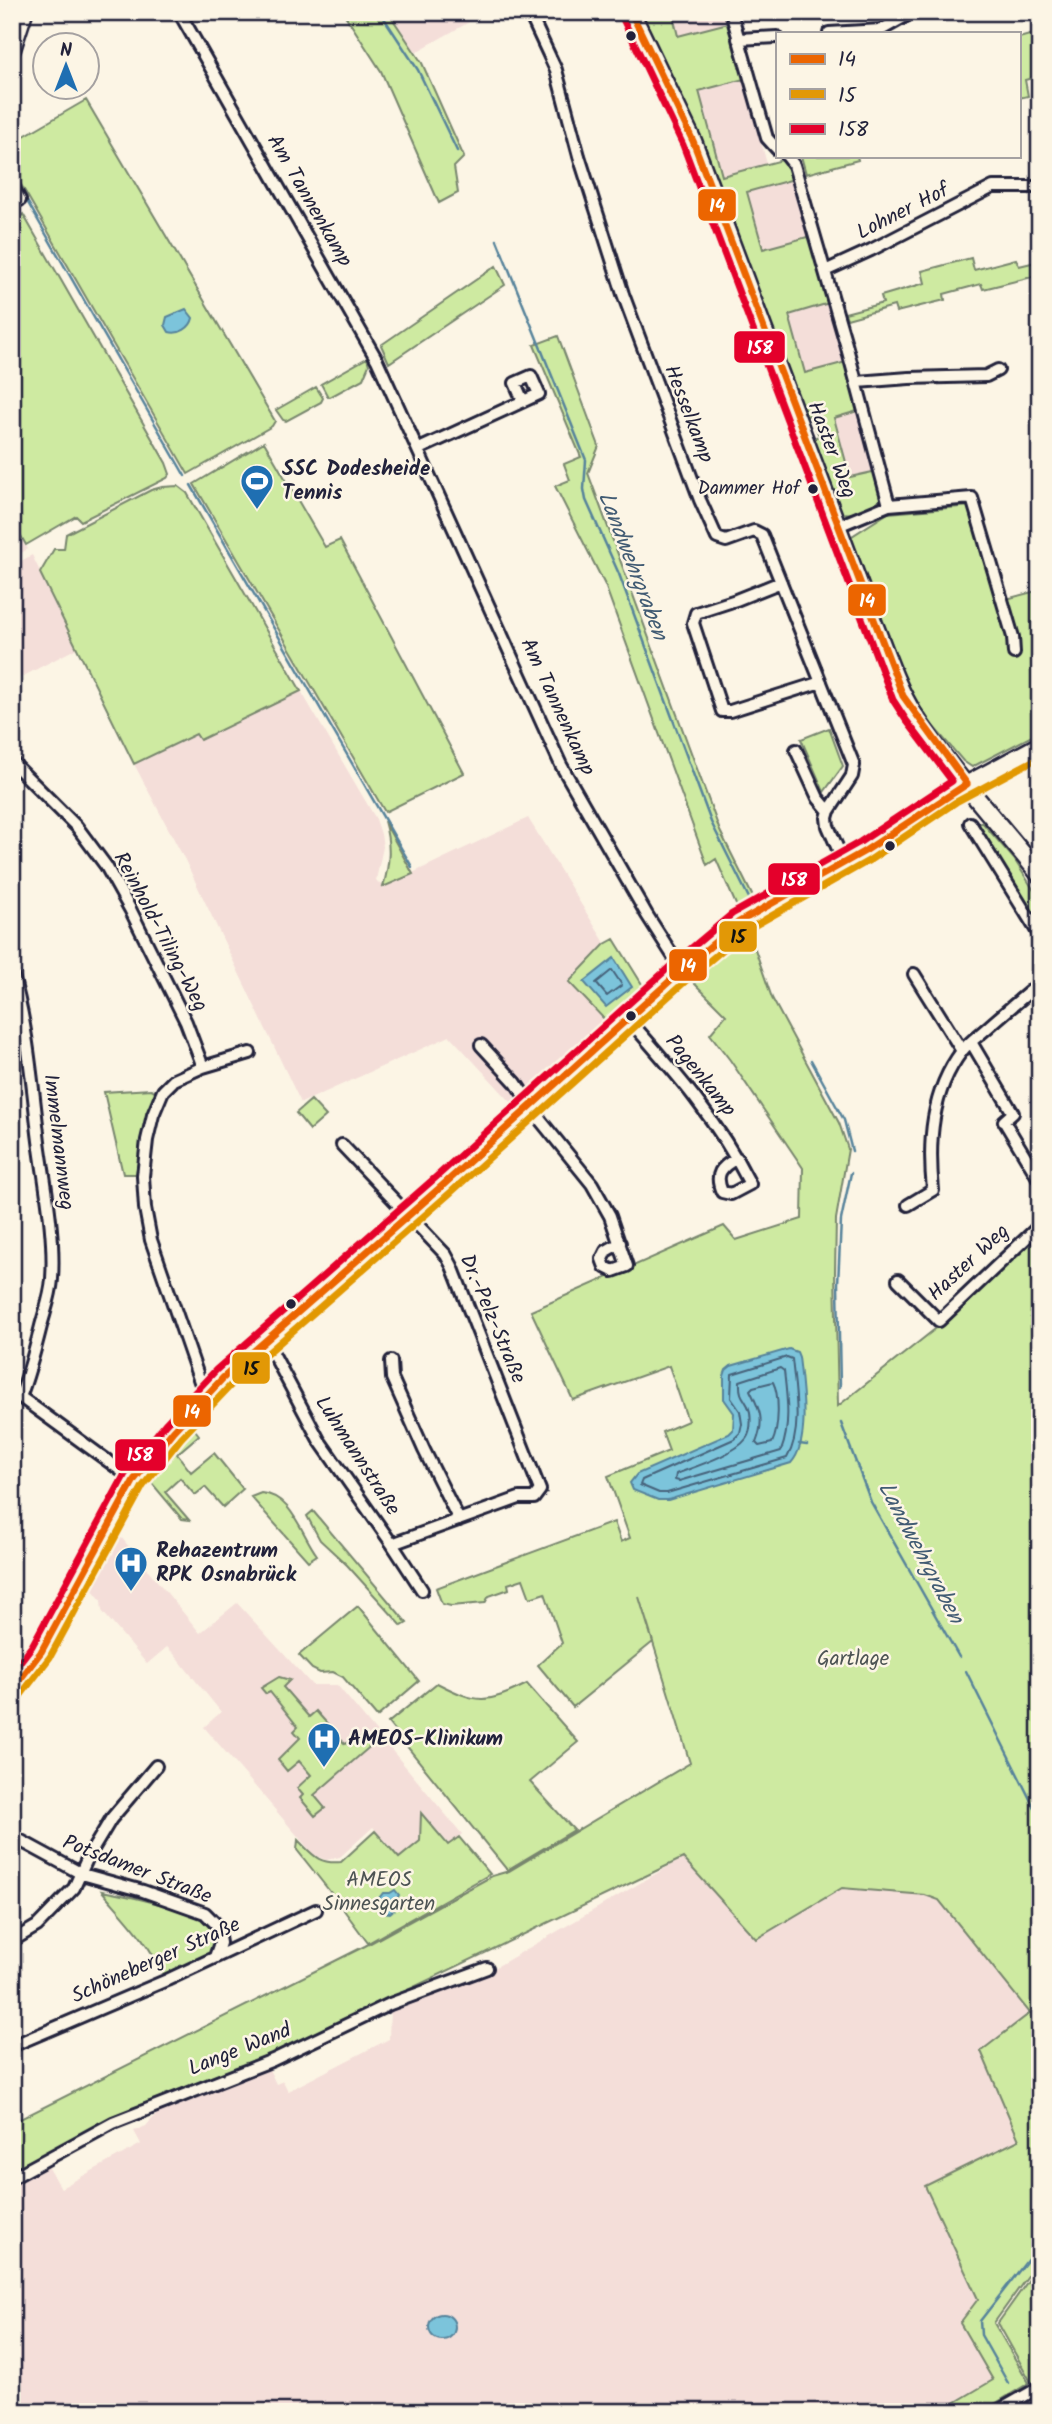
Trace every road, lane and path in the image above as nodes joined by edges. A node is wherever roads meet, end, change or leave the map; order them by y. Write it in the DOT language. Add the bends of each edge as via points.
graph roads {
  1 [pos="179,12"];
  2 [pos="529,12"];
  3 [pos="631,12"];
  4 [pos="731,12"];
  5 [pos="913,12"];
  6 [pos="20,14"];
  7 [pos="846,32"];
  8 [pos="776,37"];
  9 [pos="738,40"];
  10 [pos="12,49"];
  11 [pos="776,148"];
  12 [pos="789,158"];
  13 [pos="12,186"];
  14 [pos="1040,187"];
  15 [pos="20,200"];
  16 [pos="825,271"];
  17 [pos="998,370"];
  18 [pos="857,383"];
  19 [pos="523,401"];
  20 [pos="419,449"];
  21 [pos="889,505"];
  22 [pos="838,527"];
  23 [pos="781,582"];
  24 [pos="1014,653"];
  25 [pos="821,681"];
  26 [pos="1040,745"];
  27 [pos="796,750"];
  28 [pos="12,762"];
  29 [pos="967,784"];
  30 [pos="829,811"];
  31 [pos="970,823"];
  32 [pos="844,863"];
  33 [pos="1040,875"];
  34 [pos="1040,936"];
  35 [pos="682,970"];
  36 [pos="12,973"];
  37 [pos="914,974"];
  38 [pos="1040,983"];
  39 [pos="629,1020"];
  40 [pos="971,1042"];
  41 [pos="481,1045"];
  42 [pos="962,1051"];
  43 [pos="250,1053"];
  44 [pos="203,1067"];
  45 [pos="531,1106"];
  46 [pos="342,1145"];
  47 [pos="737,1158"];
  48 [pos="1040,1181"];
  49 [pos="908,1205"];
  50 [pos="408,1216"];
  51 [pos="1040,1225"];
  52 [pos="620,1243"];
  53 [pos="898,1280"];
  54 [pos="266,1340"];
  55 [pos="391,1361"];
  56 [pos="16,1394"];
  57 [pos="205,1396"];
  58 [pos="134,1480"];
  59 [pos="459,1520"];
  60 [pos="393,1544"];
  61 [pos="422,1590"];
  62 [pos="12,1690"];
  63 [pos="156,1766"];
  64 [pos="12,1836"];
  65 [pos="82,1874"];
  66 [pos="316,1910"];
  67 [pos="12,1941"];
  68 [pos="215,1957"];
  69 [pos="487,1968"];
  70 [pos="12,2046"];
  71 [pos="12,2178"];
  72 [pos="1040,2387"];
  73 [pos="996,2412"];
  1 -- 20 [label="street, Am Tannenkamp" via="360,330"];
  2 -- 23 [label="street, Hesselkamp" via="556,70 623,294 708,519 717,538 726,541 754,531 762,536"];
  3 -- 22 [label="street, Haster Weg" via="693,141"];
  4 -- 9 [label="street"];
  5 -- 7 [label="street" via="881,30"];
  6 -- 10 [label="street"];
  8 -- 9 [label="street"];
  9 -- 11 [label="street" via="767,138"];
  12 -- 16 [label="street"];
  13 -- 15 [label="street"];
  14 -- 16 [label="street, Lohner Hof" via="993,187"];
  16 -- 18 [label="street"];
  17 -- 18 [label="street" via="986,376"];
  18 -- 21 [label="street"];
  19 -- 20 [label="street"];
  20 -- 35 [label="street, Am Tannenkamp" via="561,765"];
  21 -- 22 [label="street"];
  21 -- 24 [label="street" via="972,498"];
  22 -- 29 [label="street, Haster Weg" via="903,696"];
  23 -- 25 [label="street, Hesselkamp"];
  23 -- 25 [label="street" via="696,613 693,623 722,711"];
  25 -- 30 [label="street, Hesselkamp" via="854,765"];
  26 -- 29 [label="street"];
  27 -- 30 [label="street"];
  28 -- 44 [label="street, Reinhold-Tiling-Weg" via="77,827 106,866 186,1022"];
  29 -- 32 [label="street"];
  29 -- 33 [label="street, Haster Weg"];
  30 -- 32 [label="street" via="828,827"];
  31 -- 34 [label="street"];
  32 -- 35 [label="street" via="746,918"];
  35 -- 39 [label="street"];
  36 -- 56 [label="street, Immelmannweg" via="27,1049 52,1264 49,1298 27,1379"];
  37 -- 42 [label="street"];
  38 -- 40 [label="street"];
  39 -- 45 [label="street"];
  39 -- 47 [label="street, Pagenkamp" via="685,1084"];
  40 -- 42 [label="street"];
  40 -- 48 [label="street" via="1013,1113 1004,1121"];
  41 -- 45 [label="street"];
  42 -- 49 [label="street" via="941,1090 933,1119 929,1157 933,1191"];
  43 -- 44 [label="street"];
  44 -- 57 [label="street" via="174,1080 163,1091 147,1140 143,1176 151,1240"];
  45 -- 50 [label="street"];
  45 -- 52 [label="street" via="592,1184"];
  46 -- 50 [label="street, Dr.-Pelz-Straße"];
  50 -- 54 [label="street"];
  50 -- 59 [label="street, Dr.-Pelz-Straße" via="452,1266 540,1490 534,1498 519,1498"];
  51 -- 53 [label="street, Haster Weg" via="939,1321"];
  54 -- 57 [label="street"];
  54 -- 60 [label="street, Luhmannstraße" via="319,1440"];
  55 -- 59 [label="street" via="392,1378"];
  56 -- 58 [label="street"];
  57 -- 58 [label="street"];
  58 -- 62 [label="street" via="41,1652"];
  59 -- 60 [label="street"];
  60 -- 61 [label="street, Luhmannstraße"];
  63 -- 65 [label="street" via="111,1819"];
  64 -- 65 [label="street, Potsdamer Straße"];
  65 -- 67 [label="street" via="37,1926"];
  65 -- 68 [label="street, Potsdamer Straße" via="205,1913 217,1925 220,1943"];
  66 -- 68 [label="street, Schöneberger Straße"];
  68 -- 70 [label="street, Schöneberger Straße"];
  69 -- 71 [label="street, Lange Wand" via="390,2004 273,2060 113,2123"];
  72 -- 73 [label="street"];
}
